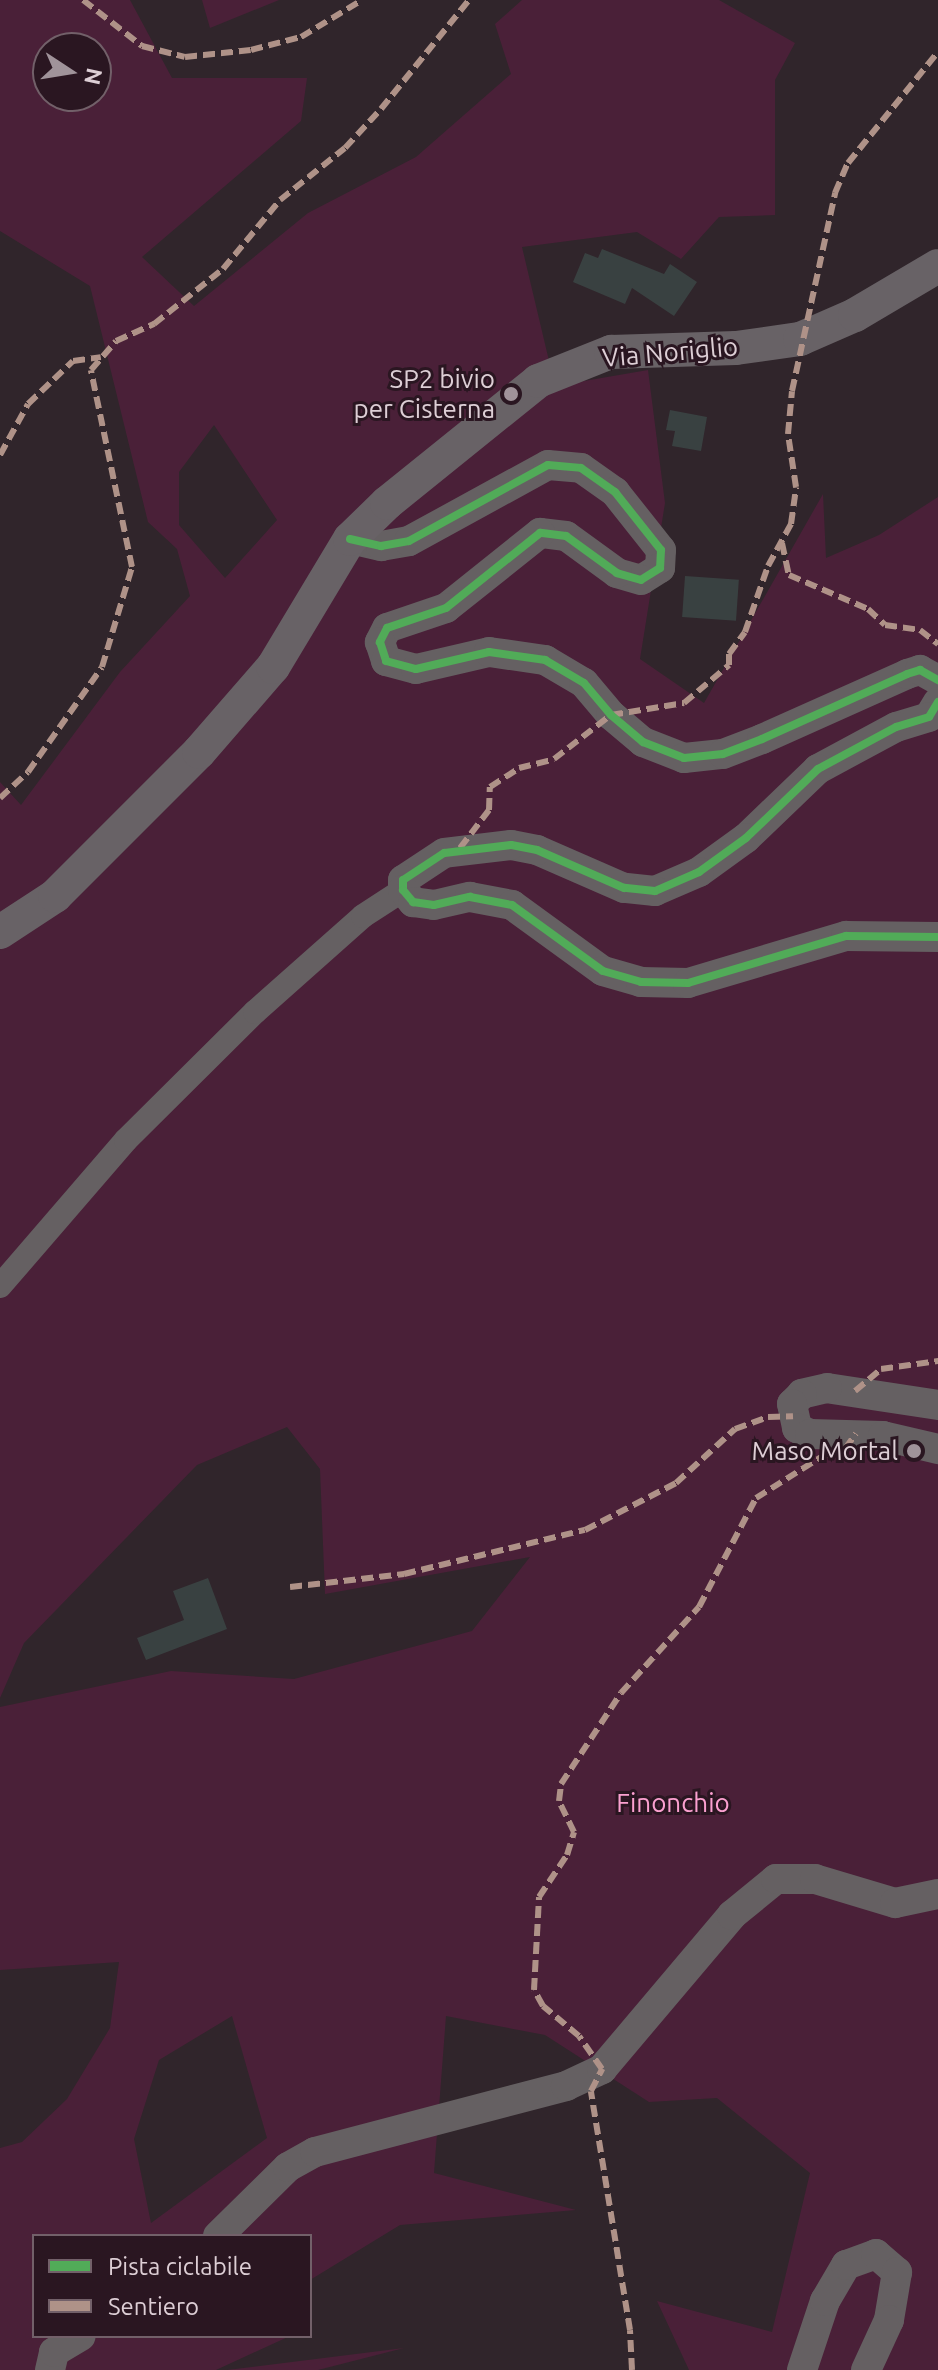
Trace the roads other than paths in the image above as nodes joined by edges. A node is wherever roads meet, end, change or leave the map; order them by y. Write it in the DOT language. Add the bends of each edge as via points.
graph roads {
  1 [pos="938,266"];
  2 [pos="350,539"];
  3 [pos="938,680"];
  4 [pos="938,702"];
  5 [pos="403,890"];
  6 [pos="0,932"];
  7 [pos="938,937"];
  8 [pos="0,1286"];
  9 [pos="938,1405"];
  10 [pos="938,1449"];
  11 [pos="938,1894"];
  12 [pos="220,2234"];
  13 [pos="78,2338"];
  14 [pos="50,2370"];
  15 [pos="802,2370"];
  16 [pos="866,2370"];
  1 -- 2 [label="main road, Via Noriglio" via="855,315 800,339 736,348 611,352 538,381"];
  2 -- 3 [label="street" via="381,546 409,541 548,465 581,468 615,492 652,538 661,550 660,568 641,580 617,573 566,536 540,533 446,608 387,628 380,642 386,661 416,669 489,652 545,660 584,683 643,742 684,758 723,754 920,670"];
  2 -- 6 [label="main road, Via Noriglio" via="273,667 199,752 55,896"];
  4 -- 5 [label="street" via="929,717 896,727 818,769 746,838 699,872 655,891 624,888 537,850 511,845 444,853 403,880"];
  5 -- 7 [label="street" via="413,902 434,905 470,897 512,905 603,971 641,982 688,983 846,936"];
  5 -- 8 [label="street" via="363,916 255,1012 126,1140"];
  9 -- 10 [label="street" via="827,1388 802,1394 792,1404 797,1428 810,1434 883,1436"];
  11 -- 12 [label="street" via="895,1903 815,1879 776,1879 732,1915 602,2069 566,2086 315,2152 288,2167"];
  13 -- 14 [label="street" via="54,2352"];
  15 -- 16 [label="street" via="825,2301 846,2265 876,2254 897,2272 889,2320"];
}
